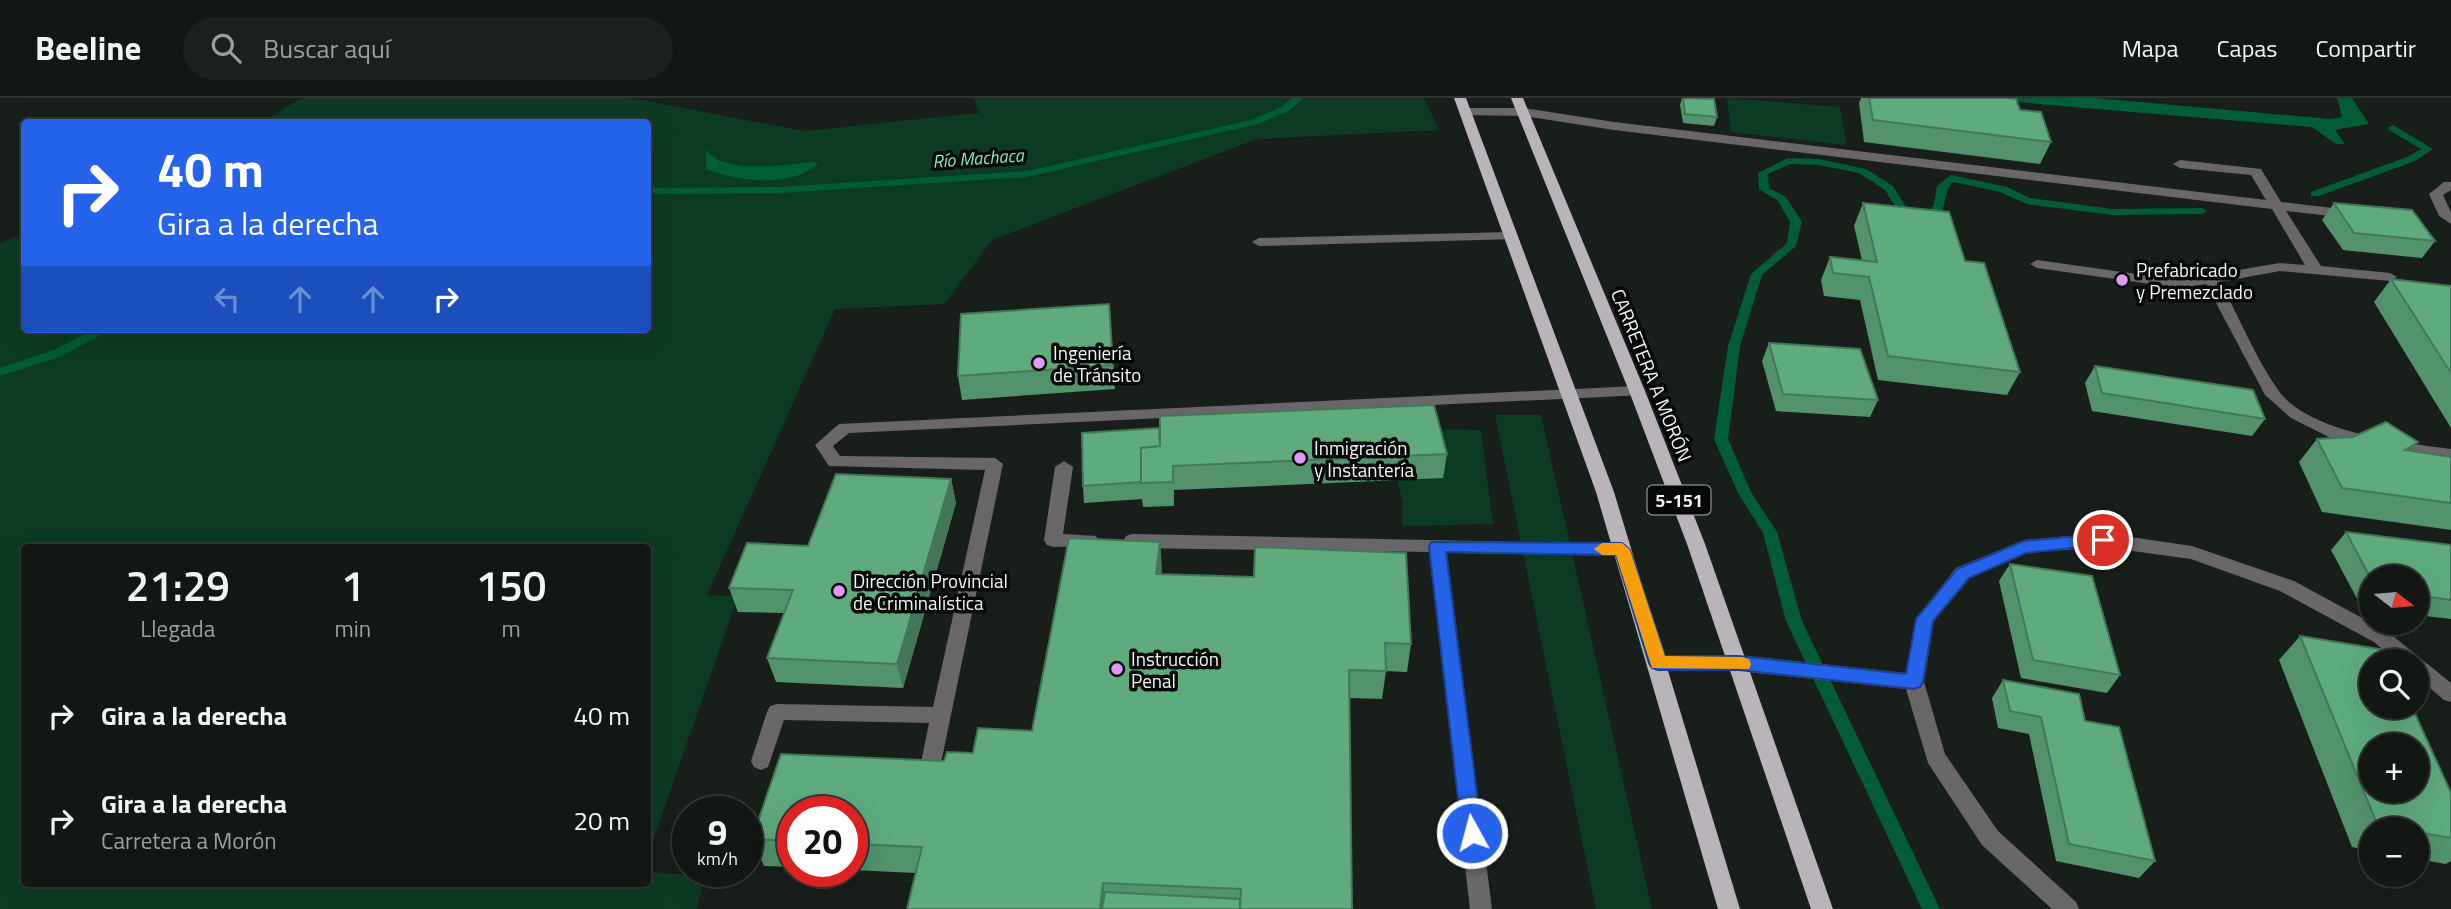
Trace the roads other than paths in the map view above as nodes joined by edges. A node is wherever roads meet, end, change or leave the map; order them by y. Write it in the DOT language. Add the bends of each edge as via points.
graph roads {
  1 [pos="1463,105"];
  2 [pos="1520,105"];
  3 [pos="2180,164"];
  4 [pos="2451,186"];
  5 [pos="2276,206"];
  6 [pos="2368,216"];
  7 [pos="2451,220"];
  8 [pos="1511,236"];
  9 [pos="1258,242"];
  10 [pos="2037,264"];
  11 [pos="2315,270"];
  12 [pos="2390,277"];
  13 [pos="2211,279"];
  14 [pos="1637,391"];
  15 [pos="1570,394"];
  16 [pos="2451,455"];
  17 [pos="1064,467"];
  18 [pos="1437,546"];
  19 [pos="1622,550"];
  20 [pos="2395,649"];
  21 [pos="1658,663"];
  22 [pos="1739,663"];
  23 [pos="2429,676"];
  24 [pos="1914,682"];
  25 [pos="2451,694"];
  26 [pos="942,715"];
  27 [pos="761,761"];
  28 [pos="931,763"];
  29 [pos="1481,909"];
  30 [pos="1730,909"];
  31 [pos="1822,909"];
  32 [pos="2068,909"];
  1 -- 2 [label="lane"];
  1 -- 8 [label="main road"];
  2 -- 5 [label="lane" via="1614,126"];
  2 -- 14 [label="main road, CARRETERA A MORÓN / 5-151"];
  3 -- 5 [label="lane" via="2256,172"];
  4 -- 7 [label="lane" via="2436,194"];
  5 -- 6 [label="lane"];
  5 -- 11 [label="lane"];
  8 -- 9 [label="lane"];
  8 -- 15 [label="main road"];
  10 -- 13 [label="lane" via="2179,284"];
  11 -- 12 [label="lane"];
  11 -- 13 [label="lane" via="2280,268"];
  13 -- 16 [label="lane" via="2273,395 2297,414 2333,433"];
  14 -- 15 [label="lane"];
  14 -- 22 [label="main road, CARRETERA A MORÓN / 5-151"];
  15 -- 19 [label="main road"];
  15 -- 26 [label="lane" via="845,428 823,445 835,461 995,464"];
  17 -- 18 [label="lane" via="1053,540"];
  18 -- 19 [label="lane"];
  18 -- 29 [label="lane"];
  19 -- 21 [label="main road"];
  20 -- 24 [label="lane" via="2287,586 2192,553 2103,540 2024,547 1963,573 1925,619"];
  21 -- 22 [label="lane"];
  21 -- 30 [label="main road"];
  22 -- 24 [label="lane"];
  22 -- 31 [label="main road, CARRETERA A MORÓN / 5-151"];
  23 -- 25 [label="lane"];
  24 -- 32 [label="lane" via="1935,757 1955,788 1990,838"];
  26 -- 27 [label="lane" via="777,712"];
  26 -- 28 [label="lane"];
}
